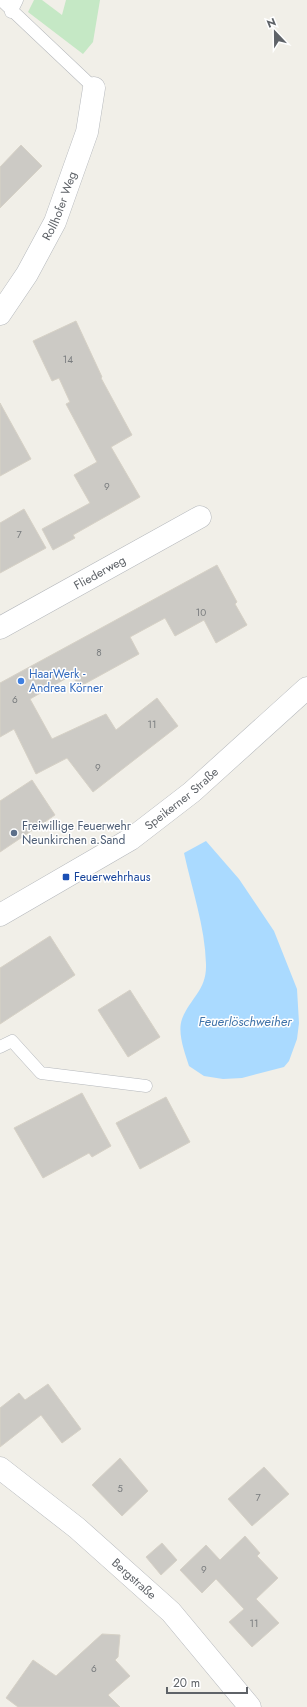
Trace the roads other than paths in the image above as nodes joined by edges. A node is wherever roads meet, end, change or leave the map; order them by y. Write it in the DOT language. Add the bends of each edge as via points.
graph roads {
  1 [pos="1,0"];
  2 [pos="17,0"];
  3 [pos="11,12"];
  4 [pos="94,88"];
  5 [pos="0,314"];
  6 [pos="200,517"];
  7 [pos="0,628"];
  8 [pos="307,688"];
  9 [pos="0,915"];
  10 [pos="0,1047"];
  11 [pos="146,1086"];
  12 [pos="0,1468"];
  13 [pos="250,1707"];
  1 -- 3 [label="lane"];
  2 -- 3 [label="lane"];
  3 -- 4 [label="lane"];
  4 -- 5 [label="street, Rollhofer Weg" via="87,132 55,222 28,274"];
  6 -- 7 [label="street, Fliederweg"];
  8 -- 9 [label="street, Speikerner Straße" via="192,792 131,839"];
  10 -- 11 [label="lane" via="12,1041 41,1073"];
  12 -- 13 [label="street, Bergstraße" via="77,1528 171,1612"];
}
